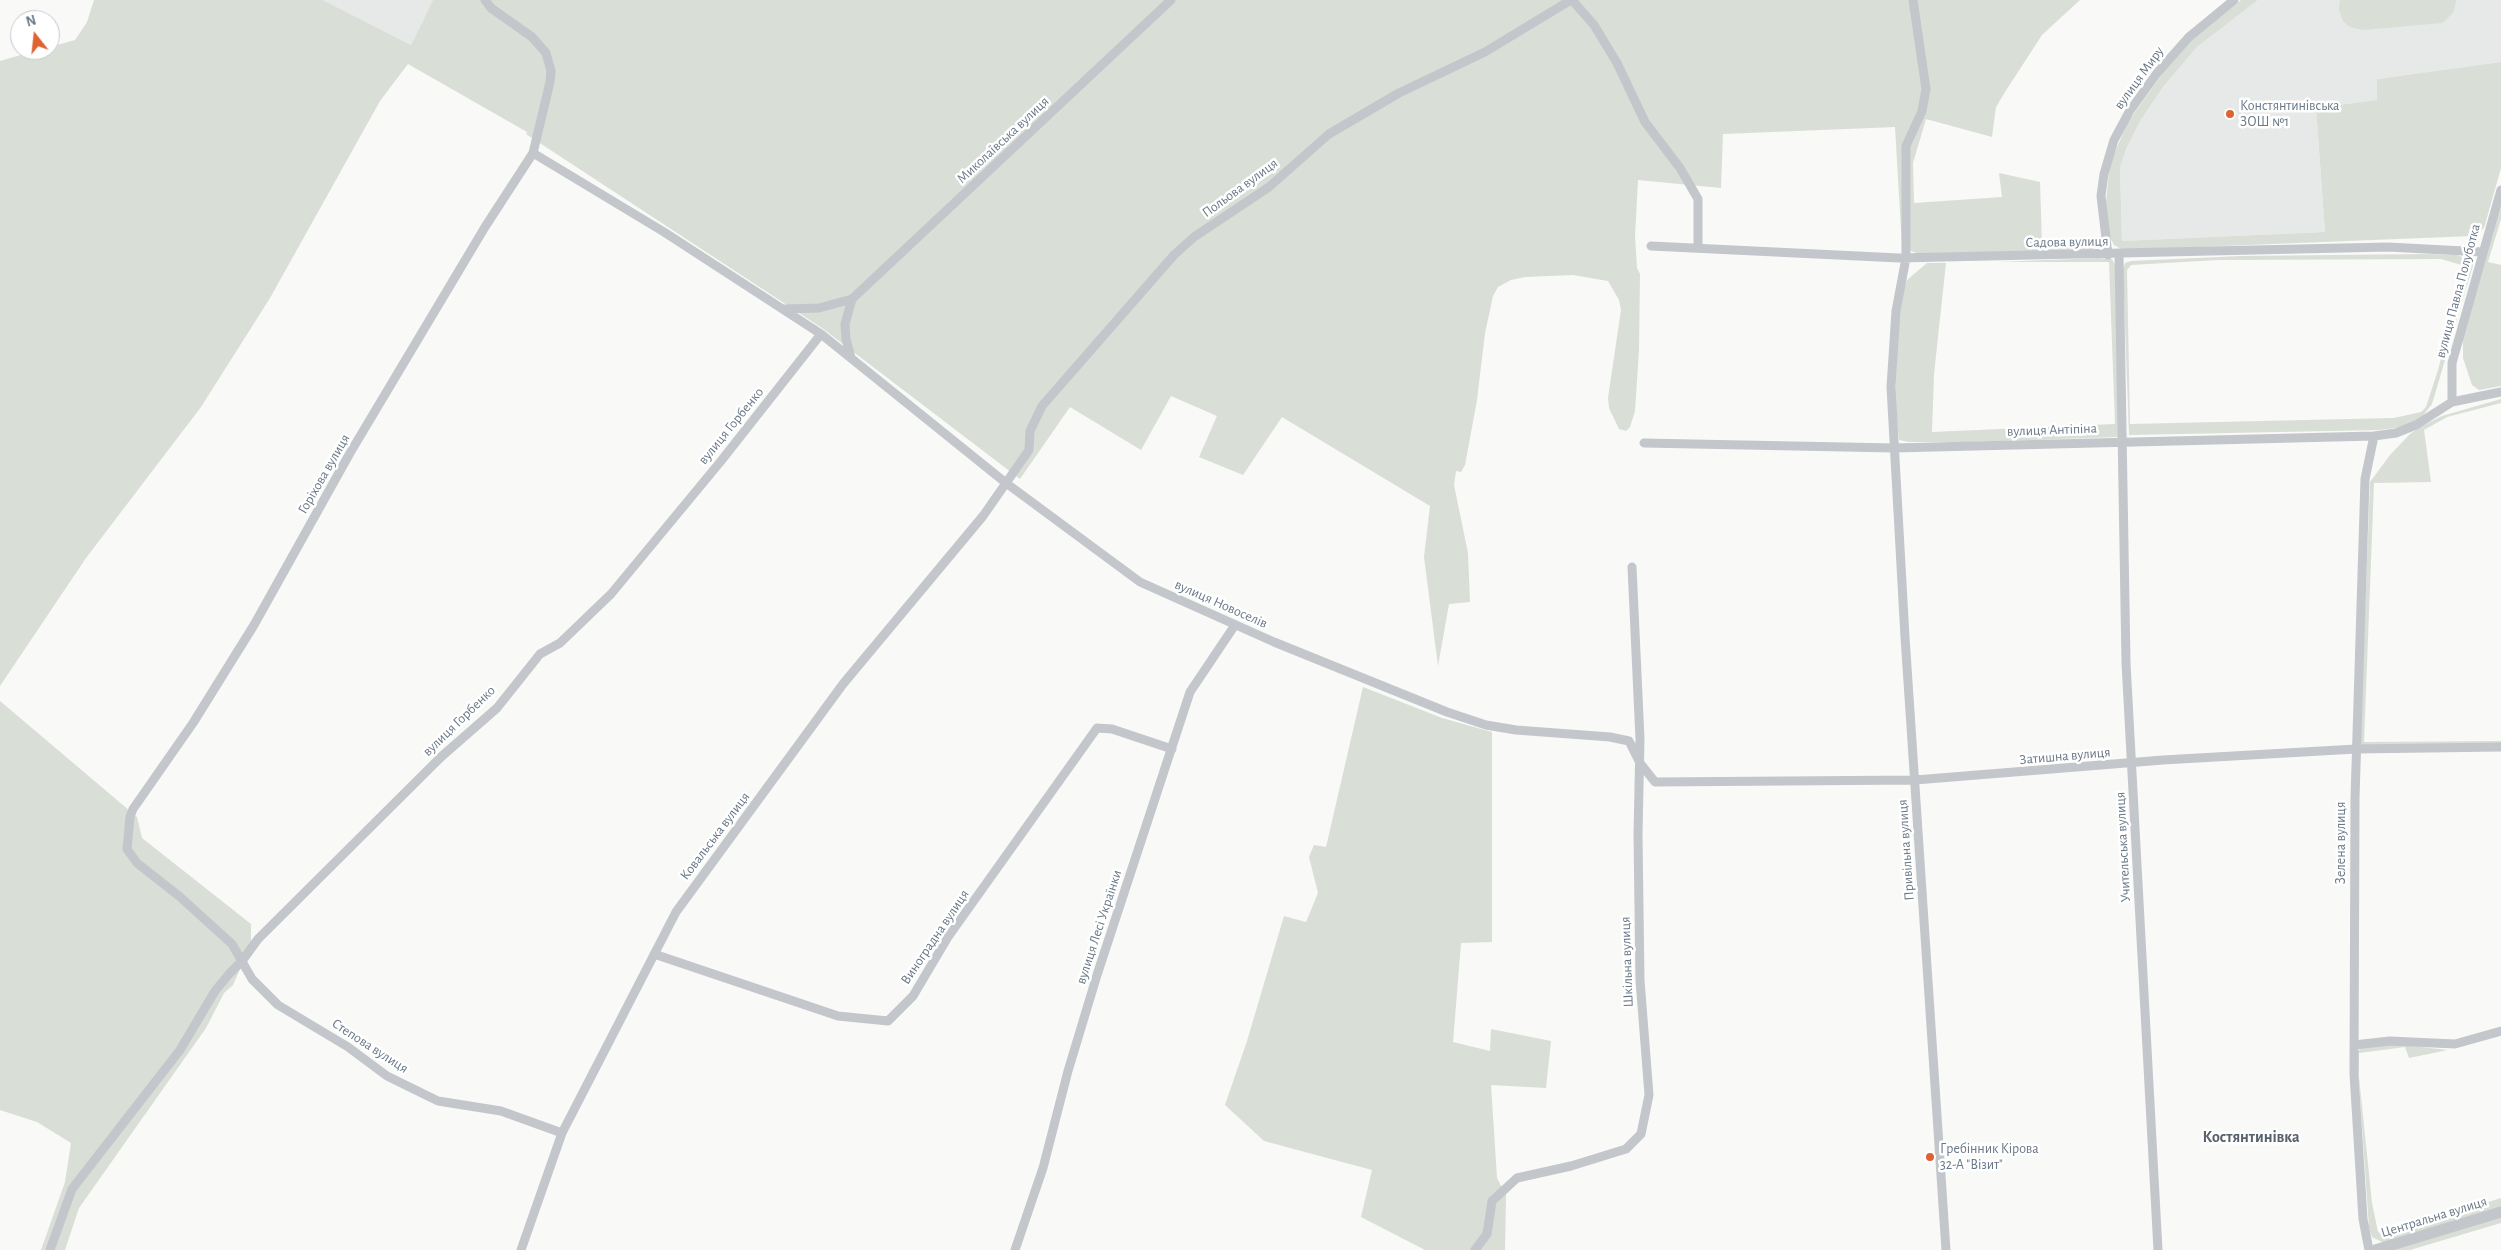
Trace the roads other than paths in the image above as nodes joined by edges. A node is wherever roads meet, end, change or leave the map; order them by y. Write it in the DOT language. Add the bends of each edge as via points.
graph roads {
  1 [pos="485,0"];
  2 [pos="1172,0"];
  3 [pos="1572,0"];
  4 [pos="1913,0"];
  5 [pos="2234,0"];
  6 [pos="533,153"];
  7 [pos="2501,190"];
  8 [pos="1651,246"];
  9 [pos="1698,248"];
  10 [pos="2483,252"];
  11 [pos="2108,255"];
  12 [pos="2119,255"];
  13 [pos="1906,258"];
  14 [pos="852,299"];
  15 [pos="782,309"];
  16 [pos="821,334"];
  17 [pos="851,358"];
  18 [pos="2501,392"];
  19 [pos="2452,402"];
  20 [pos="2374,436"];
  21 [pos="2123,442"];
  22 [pos="1644,443"];
  23 [pos="1894,448"];
  24 [pos="1006,483"];
  25 [pos="1632,567"];
  26 [pos="1235,625"];
  27 [pos="2501,747"];
  28 [pos="1172,749"];
  29 [pos="2356,749"];
  30 [pos="1640,763"];
  31 [pos="2132,764"];
  32 [pos="1915,780"];
  33 [pos="128,844"];
  34 [pos="654,954"];
  35 [pos="242,961"];
  36 [pos="2501,1031"];
  37 [pos="2354,1045"];
  38 [pos="562,1133"];
  39 [pos="2501,1212"];
  40 [pos="50,1250"];
  41 [pos="521,1250"];
  42 [pos="1015,1250"];
  43 [pos="1476,1250"];
  44 [pos="1946,1250"];
  45 [pos="2158,1250"];
  46 [pos="2370,1250"];
  47 [pos="2375,1250"];
  1 -- 6 [label="street, Горіхова вулиця" via="497,14 532,37 546,53 551,71"];
  2 -- 14 [label="street, Миколаївська вулиця"];
  3 -- 9 [label="street" via="1594,25 1646,122 1698,198"];
  3 -- 24 [label="street, Польова вулиця" via="1485,52 1399,93 1330,134 1269,187 1188,243 1169,260 1042,406 1030,431 1029,450"];
  4 -- 13 [label="street, Привільна вулиця" via="1926,89 1922,110 1906,146"];
  5 -- 11 [label="street, вулиця Миру" via="2189,37 2157,73 2114,140 2101,196"];
  6 -- 15 [label="street, вулиця Новоселів" via="664,232"];
  6 -- 33 [label="street, Горіхова вулиця" via="355,445 254,624 193,723 133,809"];
  7 -- 10 [label="street, вулиця Павла Полуботка"];
  8 -- 9 [label="street, Садова вулиця"];
  9 -- 13 [label="street, Садова вулиця"];
  10 -- 12 [label="street, Садова вулиця" via="2388,248"];
  10 -- 19 [label="street, вулиця Павла Полуботка" via="2452,362"];
  11 -- 12 [label="street, Садова вулиця"];
  11 -- 13 [label="street, Садова вулиця"];
  12 -- 21 [label="street, Учительська вулиця"];
  13 -- 23 [label="street, Привільна вулиця" via="1896,311 1892,378"];
  14 -- 15 [label="street, Миколаївська вулиця" via="819,308"];
  14 -- 17 [label="street" via="845,324"];
  15 -- 16 [label="street, вулиця Новоселів"];
  16 -- 17 [label="street, вулиця Новоселів"];
  16 -- 35 [label="street, вулиця Горбенко" via="611,594 560,643 540,654 497,708 441,757 258,939"];
  17 -- 24 [label="street, вулиця Новоселів"];
  18 -- 19 [label="street"];
  19 -- 20 [label="street, вулиця Антіпіна" via="2416,425 2396,433"];
  20 -- 21 [label="street, вулиця Антіпіна"];
  20 -- 29 [label="street, Зелена вулиця" via="2365,479"];
  21 -- 23 [label="street, вулиця Антіпіна"];
  21 -- 31 [label="street, Учительська вулиця" via="2126,663"];
  22 -- 23 [label="street, вулиця Антіпіна"];
  23 -- 32 [label="street, Привільна вулиця"];
  24 -- 26 [label="street, вулиця Новоселів" via="1140,582"];
  24 -- 34 [label="street, Ковальська вулиця" via="983,516 843,684 676,912"];
  25 -- 30 [label="street, Шкільна вулиця"];
  26 -- 28 [label="street, вулиця Лесі Українки" via="1190,692"];
  26 -- 30 [label="street, вулиця Новоселів" via="1486,725 1628,741"];
  27 -- 29 [label="street, Затишна вулиця"];
  28 -- 34 [label="street, Виноградна вулиця" via="1112,729 1097,728 948,937 913,996 888,1021 838,1016"];
  28 -- 42 [label="street, вулиця Лесі Українки" via="1097,975 1068,1071 1044,1168"];
  29 -- 31 [label="street, Затишна вулиця"];
  29 -- 37 [label="street, Зелена вулиця"];
  30 -- 32 [label="street, Затишна вулиця" via="1655,782"];
  30 -- 43 [label="street, Шкільна вулиця" via="1640,980 1649,1095 1641,1134 1626,1149 1517,1178 1492,1201 1487,1234"];
  31 -- 32 [label="street, Затишна вулиця"];
  31 -- 45 [label="street, Учительська вулиця"];
  32 -- 44 [label="street, Привільна вулиця"];
  33 -- 35 [label="street, Степова вулиця" via="131,858 222,933"];
  34 -- 38 [label="street, Ковальська вулиця"];
  35 -- 38 [label="street, Степова вулиця" via="252,980 278,1005 348,1047 387,1076 438,1101 501,1111"];
  35 -- 40 [label="street, вулиця Горбенко" via="215,991 180,1050 72,1189"];
  36 -- 37 [label="street" via="2455,1044 2390,1040"];
  37 -- 46 [label="street, Зелена вулиця" via="2363,1219"];
  38 -- 41 [label="street, Ковальська вулиця"];
  39 -- 47 [label="street, Центральна вулиця"];
}
